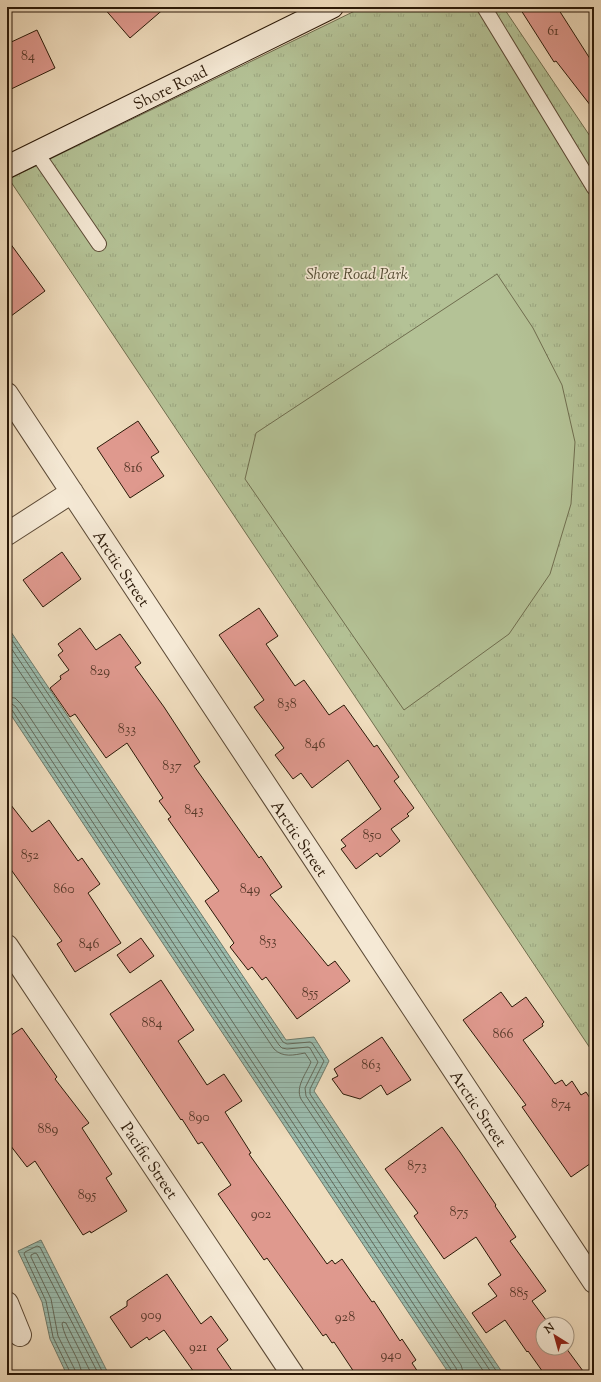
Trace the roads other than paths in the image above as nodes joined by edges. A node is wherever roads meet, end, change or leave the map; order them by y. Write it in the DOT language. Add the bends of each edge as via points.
graph roads {
  1 [pos="332,7"];
  2 [pos="484,7"];
  3 [pos="36,152"];
  4 [pos="7,166"];
  5 [pos="594,188"];
  6 [pos="99,244"];
  7 [pos="7,394"];
  8 [pos="72,492"];
  9 [pos="7,534"];
  10 [pos="7,946"];
  11 [pos="594,1282"];
  12 [pos="7,1302"];
  13 [pos="20,1335"];
  14 [pos="294,1375"];
  1 -- 3 [label="street, Shore Road"];
  2 -- 5 [label="lane"];
  3 -- 4 [label="street, Shore Road"];
  3 -- 6 [label="lane"];
  7 -- 8 [label="street, Arctic Street"];
  8 -- 9 [label="street"];
  8 -- 11 [label="street, Arctic Street"];
  10 -- 14 [label="street, Pacific Street"];
  12 -- 13 [label="street"];
}
